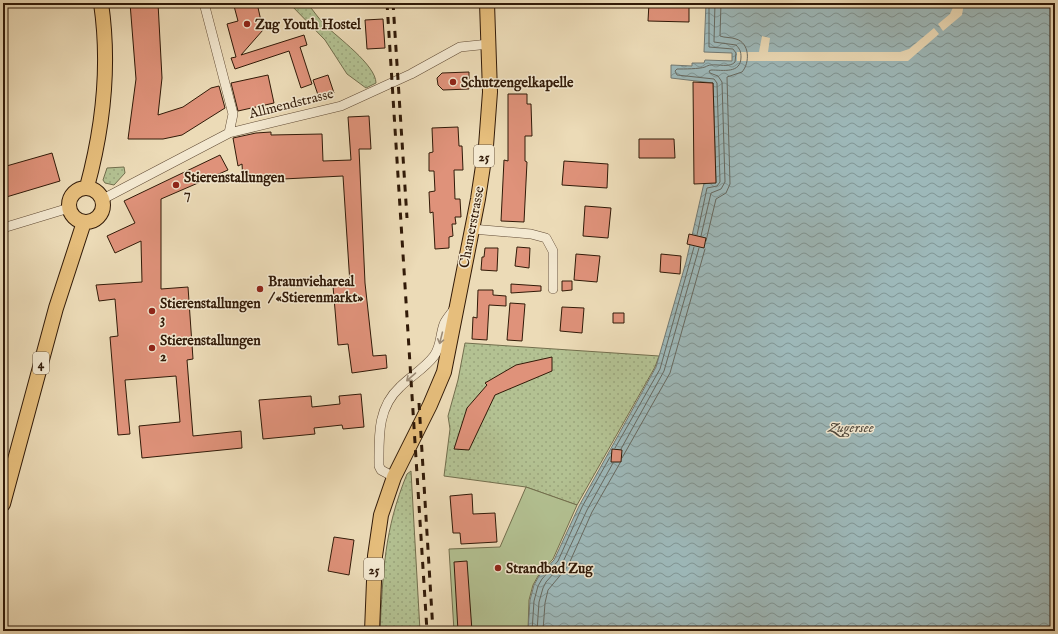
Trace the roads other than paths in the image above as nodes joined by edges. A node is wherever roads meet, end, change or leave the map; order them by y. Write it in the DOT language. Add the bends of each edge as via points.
graph roads {
  1 [pos="101,3"];
  2 [pos="204,3"];
  3 [pos="487,3"];
  4 [pos="489,44"];
  5 [pos="229,133"];
  6 [pos="87,187"];
  7 [pos="102,199"];
  8 [pos="69,208"];
  9 [pos="84,222"];
  10 [pos="3,228"];
  11 [pos="472,229"];
  12 [pos="553,288"];
  13 [pos="456,307"];
  14 [pos="394,477"];
  15 [pos="3,504"];
  16 [pos="372,631"];
  1 -- 6 [label="main road" via="105,27 102,107"];
  2 -- 5 [label="street" via="233,114"];
  3 -- 4 [label="main road, Chamerstrasse / 25"];
  4 -- 5 [label="street, Allmendstrasse" via="460,47 411,74 341,106"];
  4 -- 11 [label="main road, Chamerstrasse / 25" via="490,92 486,146"];
  5 -- 7 [label="street, Allmendstrasse"];
  6 -- 7 [label="main road" via="98,192"];
  6 -- 8 [label="main road" via="78,189 71,195"];
  7 -- 9 [label="main road" via="103,209 98,218"];
  8 -- 9 [label="main road" via="74,218"];
  8 -- 10 [label="street"];
  9 -- 15 [label="main road, 4" via="56,308"];
  11 -- 12 [label="street" via="531,234 546,238 553,251"];
  11 -- 13 [label="main road, Chamerstrasse / 25"];
  13 -- 14 [label="main road, Chamerstrasse / 25" via="444,372"];
  13 -- 14 [label="street, Chamerstrasse, one-way" via="444,323 438,350 398,388 384,408 379,430 379,466 381,470"];
  14 -- 16 [label="main road, Chamerstrasse / 25" via="379,522"];
}
